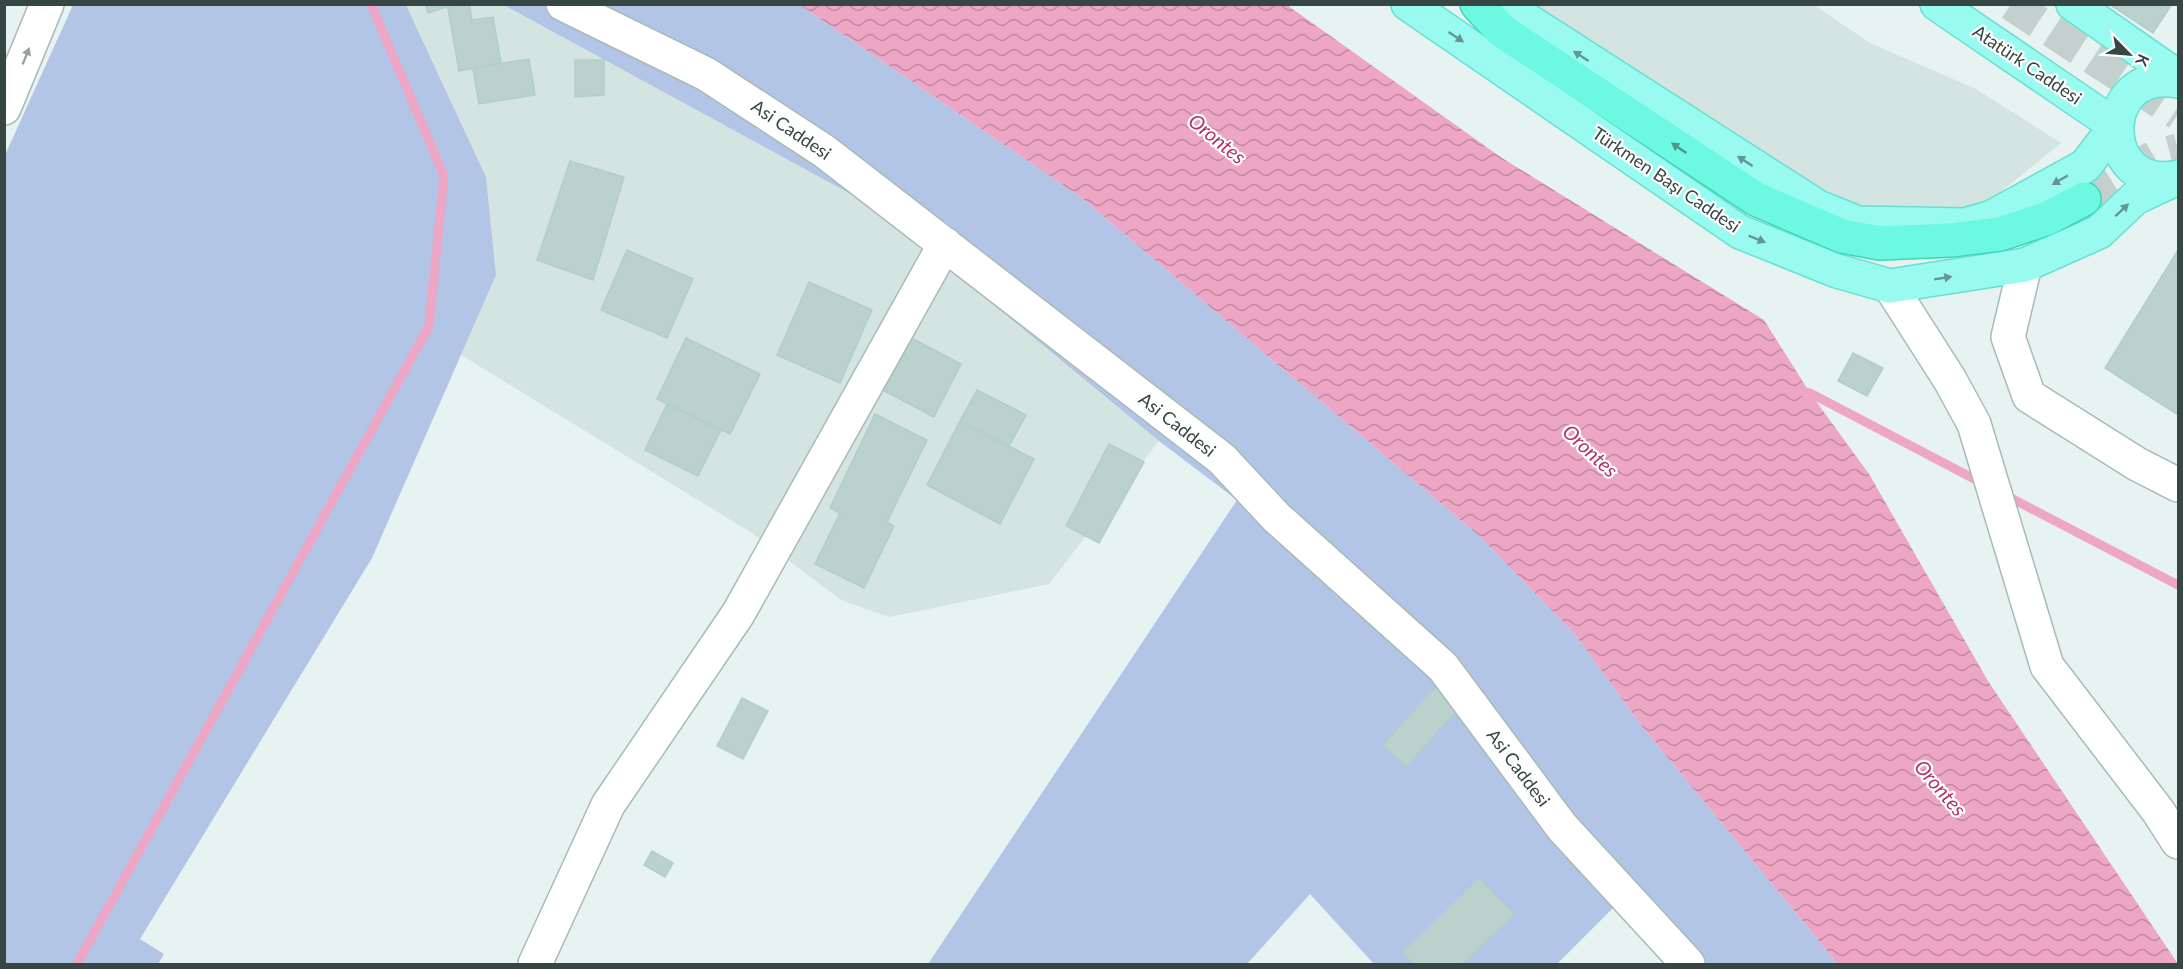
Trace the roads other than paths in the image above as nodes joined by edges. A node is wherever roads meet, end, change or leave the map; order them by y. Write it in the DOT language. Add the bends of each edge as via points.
graph roads {
  1 [pos="47,4"];
  2 [pos="563,4"];
  3 [pos="1408,4"];
  4 [pos="1477,4"];
  5 [pos="1502,4"];
  6 [pos="1937,4"];
  7 [pos="2073,5"];
  8 [pos="2178,79"];
  9 [pos="4,108"];
  10 [pos="2116,126"];
  11 [pos="2178,178"];
  12 [pos="2084,199"];
  13 [pos="945,244"];
  14 [pos="2025,265"];
  15 [pos="1890,286"];
  16 [pos="2178,484"];
  17 [pos="2178,842"];
  18 [pos="535,964"];
  19 [pos="1688,964"];
  9 -- 1 [label="street, one-way"];
  2 -- 13 [label="street, Asi Caddesi" via="706,74 824,151"];
  3 -- 15 [label="main road, Türkmen Başı Caddesi, one-way" via="1740,232 1837,271"];
  12 -- 4 [label="highway, one-way" via="2048,218 2000,234 1880,243 1842,236 1756,199 1502,31"];
  10 -- 5 [label="main road, one-way" via="2085,166 1992,217 1965,225 1858,224 1800,196"];
  6 -- 10 [label="main road, Atatürk Caddesi"];
  7 -- 8 [label="main road"];
  8 -- 10 [label="main road" via="2138,87 2119,111"];
  10 -- 11 [label="main road" via="2125,158 2138,170 2153,177"];
  14 -- 11 [label="main road, Türkmen Başı Caddesi, one-way" via="2099,232 2134,198"];
  13 -- 18 [label="street" via="738,614 608,805"];
  13 -- 19 [label="street, Asi Caddesi" via="1222,459 1276,518 1443,667 1562,827"];
  15 -- 14 [label="main road, Türkmen Başı Caddesi, one-way"];
  14 -- 16 [label="street" via="2008,337 2030,396 2137,464"];
  15 -- 17 [label="street" via="1974,424 2047,666"];
}
